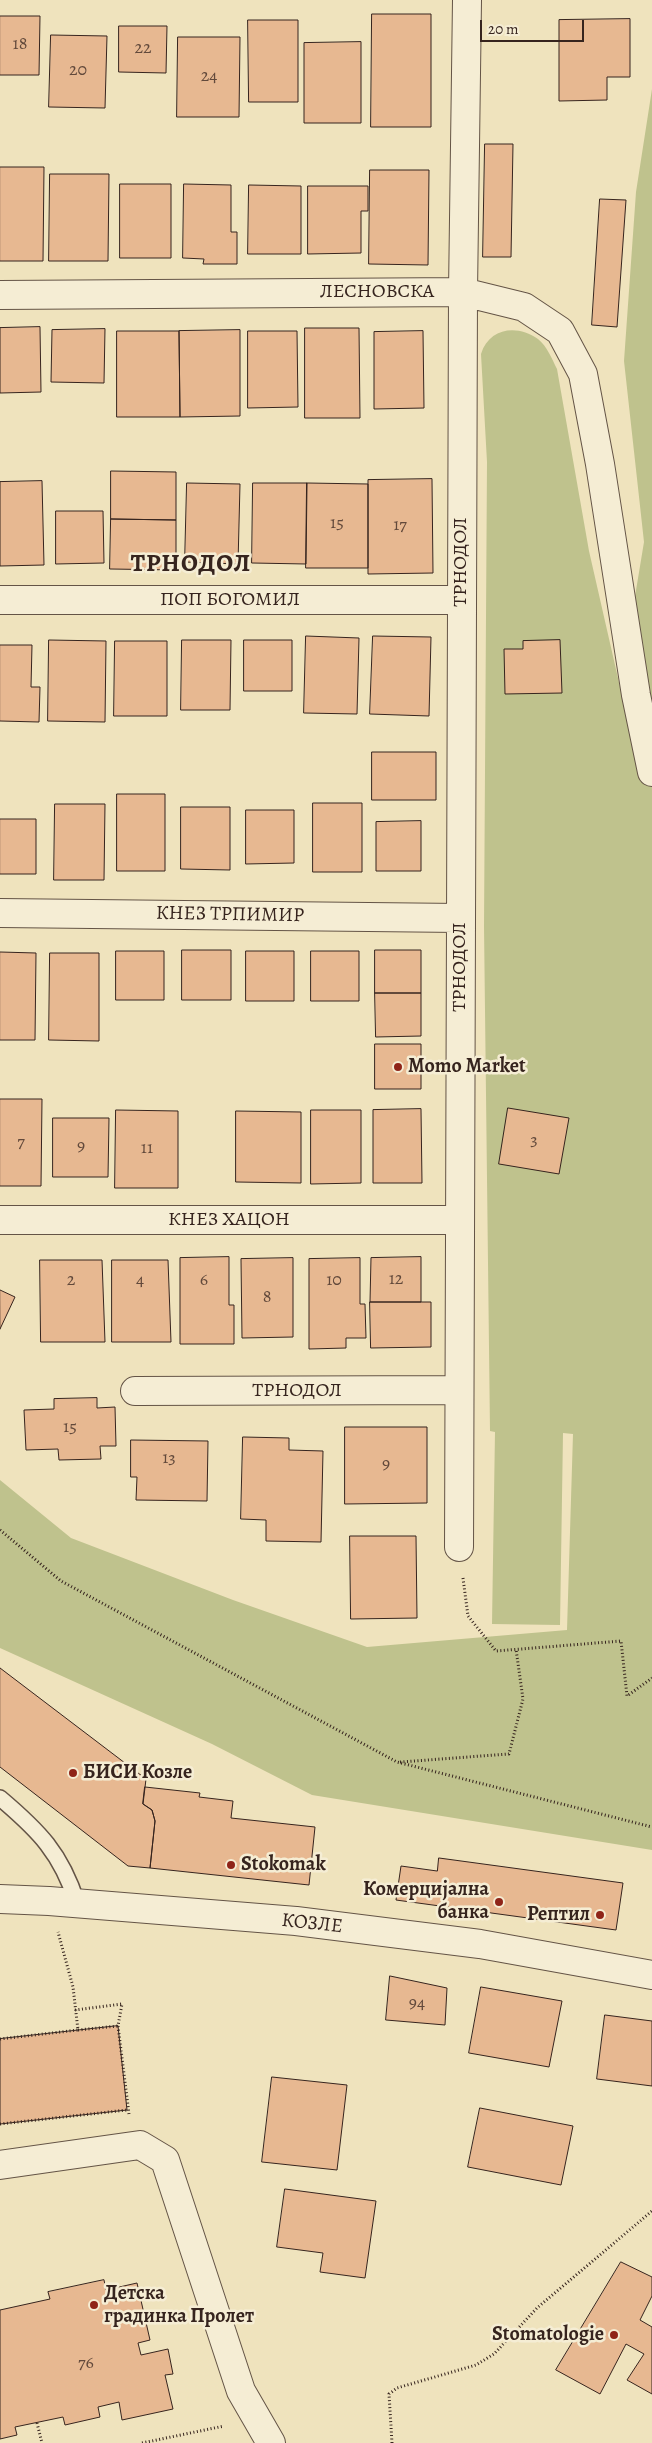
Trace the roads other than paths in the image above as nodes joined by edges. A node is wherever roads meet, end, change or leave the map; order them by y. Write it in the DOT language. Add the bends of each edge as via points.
graph roads {
  1 [pos="467,0"];
  2 [pos="463,292"];
  3 [pos="0,295"];
  4 [pos="0,600"];
  5 [pos="461,600"];
  6 [pos="652,772"];
  7 [pos="0,912"];
  8 [pos="460,918"];
  9 [pos="0,1220"];
  10 [pos="459,1220"];
  11 [pos="459,1390"];
  12 [pos="135,1391"];
  13 [pos="459,1547"];
  14 [pos="0,1798"];
  15 [pos="0,1899"];
  16 [pos="78,1903"];
  17 [pos="652,1975"];
  18 [pos="0,2165"];
  19 [pos="271,2443"];
  1 -- 2 [label="street, ЛЕСНОВСКА"];
  2 -- 3 [label="street, ЛЕСНОВСКА"];
  2 -- 5 [label="street, ТРНОДОЛ"];
  2 -- 6 [label="street" via="524,306 560,331 583,374 636,695"];
  4 -- 5 [label="street, ПОП БОГОМИЛ"];
  5 -- 8 [label="street, ТРНОДОЛ"];
  7 -- 8 [label="street, КНЕЗ ТРПИМИР"];
  8 -- 10 [label="street, ТРНОДОЛ"];
  9 -- 10 [label="street, КНЕЗ ХАЦОН"];
  10 -- 11 [label="street, ТРНОДОЛ"];
  11 -- 12 [label="street, ТРНОДОЛ"];
  11 -- 13 [label="street, ТРНОДОЛ"];
  14 -- 16 [label="lane" via="30,1823 55,1852"];
  15 -- 16 [label="street, КОЗЛЕ"];
  16 -- 17 [label="street, КОЗЛЕ" via="296,1921 480,1944"];
  18 -- 19 [label="street" via="140,2145 165,2160 241,2391"];
}
